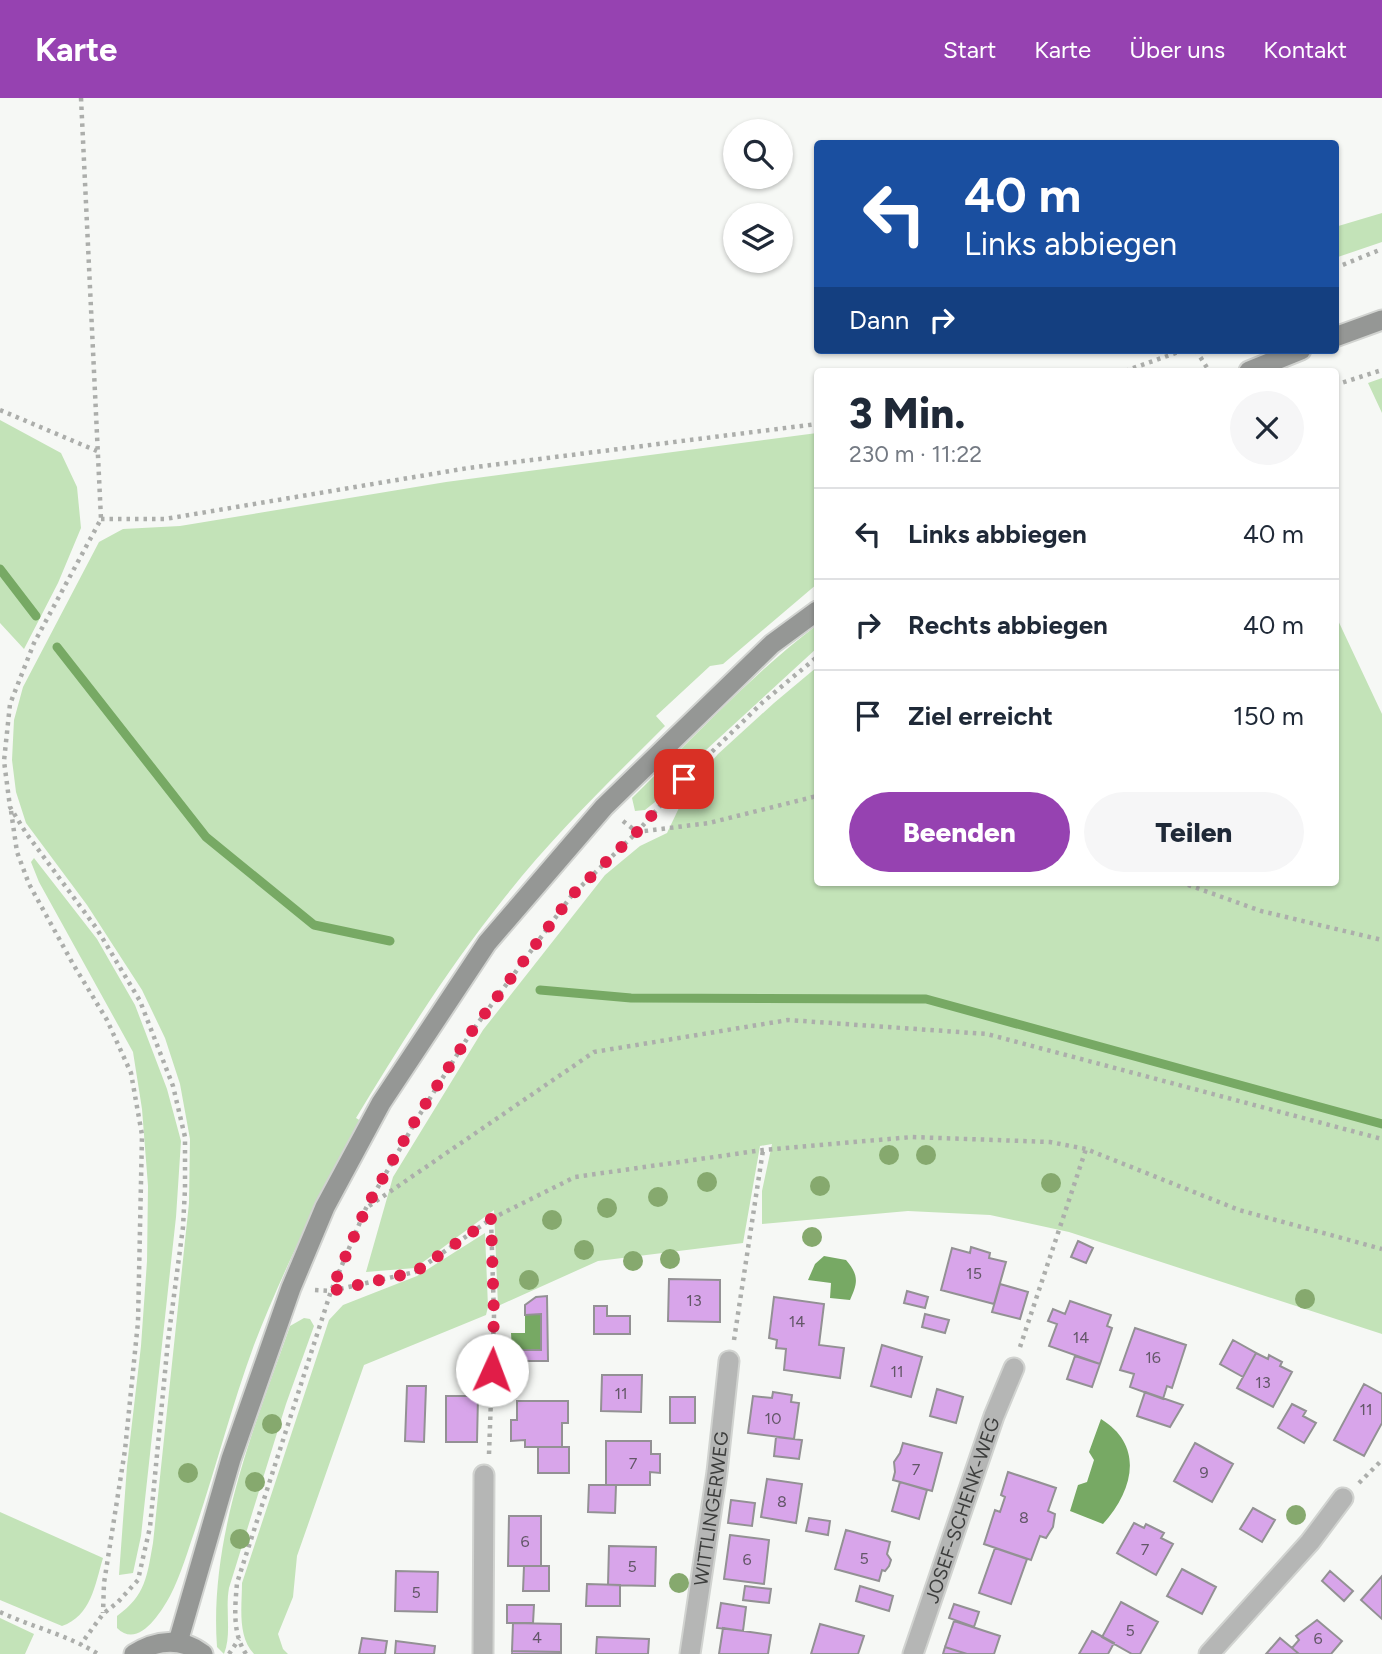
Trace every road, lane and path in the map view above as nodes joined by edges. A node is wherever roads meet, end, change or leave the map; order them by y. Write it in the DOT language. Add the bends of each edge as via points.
graph roads {
  1 [pos="81,98"];
  2 [pos="1382,249"];
  3 [pos="1339,266"];
  4 [pos="1382,320"];
  5 [pos="1339,336"];
  6 [pos="1173,354"];
  7 [pos="1291,354"];
  8 [pos="1133,368"];
  9 [pos="1256,368"];
  10 [pos="1382,370"];
  11 [pos="1339,384"];
  12 [pos="0,410"];
  13 [pos="814,424"];
  14 [pos="97,450"];
  15 [pos="101,519"];
  16 [pos="814,613"];
  17 [pos="814,660"];
  18 [pos="814,797"];
  19 [pos="10,807"];
  20 [pos="637,832"];
  21 [pos="1191,886"];
  22 [pos="1382,940"];
  23 [pos="1382,1139"];
  24 [pos="1086,1149"];
  25 [pos="763,1150"];
  26 [pos="366,1208"];
  27 [pos="491,1219"];
  28 [pos="1382,1249"];
  29 [pos="331,1291"];
  30 [pos="729,1361"];
  31 [pos="1014,1368"];
  32 [pos="1382,1460"];
  33 [pos="484,1475"];
  34 [pos="1343,1498"];
  35 [pos="0,1612"];
  36 [pos="103,1614"];
  37 [pos="239,1639"];
  38 [pos="178,1642"];
  39 [pos="81,1644"];
  40 [pos="98,1654"];
  41 [pos="134,1654"];
  42 [pos="203,1654"];
  43 [pos="229,1654"];
  44 [pos="246,1654"];
  45 [pos="483,1654"];
  46 [pos="690,1654"];
  47 [pos="913,1654"];
  48 [pos="1209,1654"];
  1 -- 14 [label="path"];
  2 -- 3 [label="path"];
  4 -- 5 [label="main road"];
  6 -- 8 [label="path"];
  7 -- 9 [label="main road"];
  10 -- 11 [label="path"];
  12 -- 14 [label="path"];
  13 -- 15 [label="path" via="468,468 165,519"];
  14 -- 15 [label="path"];
  15 -- 19 [label="path" via="34,643 10,704 4,761"];
  16 -- 38 [label="main road" via="772,644 604,807 487,943 381,1103 326,1207 281,1314 230,1459"];
  17 -- 20 [label="path" via="763,702"];
  18 -- 20 [label="path" via="709,823"];
  19 -- 36 [label="path" via="17,852 29,884 107,1020 131,1073 142,1135 138,1322"];
  19 -- 36 [label="path" via="97,929 140,1001 173,1086 185,1137 183,1227 150,1527 138,1580"];
  20 -- 26 [label="path" via="572,895 520,964 470,1034"];
  21 -- 22 [label="path" via="1261,911"];
  23 -- 26 [label="path" via="987,1034 788,1020 594,1052"];
  24 -- 25 [label="path" via="1050,1142 912,1137"];
  24 -- 28 [label="path" via="1239,1210"];
  24 -- 31 [label="path"];
  25 -- 27 [label="path" via="575,1177"];
  25 -- 30 [label="path"];
  26 -- 29 [label="path"];
  27 -- 29 [label="path" via="415,1272"];
  27 -- 33 [label="path" via="494,1316 489,1452"];
  29 -- 37 [label="path" via="237,1584"];
  30 -- 46 [label="street, WITTLINGERWEG"];
  31 -- 47 [label="street, JOSEF-SCHENK-WEG"];
  32 -- 34 [label="path"];
  33 -- 45 [label="street"];
  34 -- 48 [label="street" via="1310,1542"];
  35 -- 39 [label="path"];
  36 -- 39 [label="path"];
  37 -- 43 [label="path"];
  37 -- 44 [label="path"];
  38 -- 41 [label="main road" via="146,1646"];
  38 -- 42 [label="main road"];
  39 -- 40 [label="path"];
}
